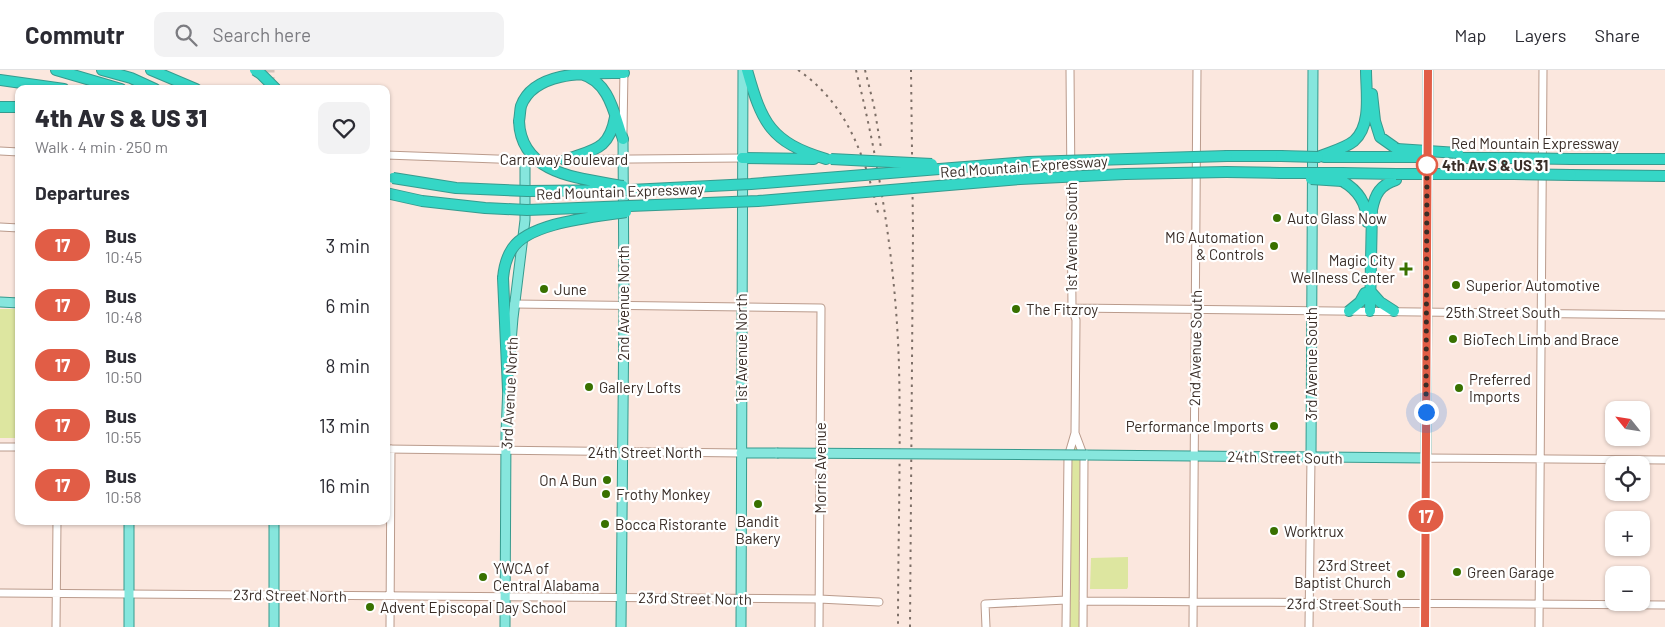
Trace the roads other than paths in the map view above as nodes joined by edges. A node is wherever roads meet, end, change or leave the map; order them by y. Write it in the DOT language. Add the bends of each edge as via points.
graph roads {
  1 [pos="56,70"];
  2 [pos="102,70"];
  3 [pos="151,70"];
  4 [pos="255,70"];
  5 [pos="743,70"];
  6 [pos="748,70"];
  7 [pos="1070,70"];
  8 [pos="1197,70"];
  9 [pos="1313,70"];
  10 [pos="1366,70"];
  11 [pos="1373,70"];
  12 [pos="1428,70"];
  13 [pos="1543,70"];
  14 [pos="574,72"];
  15 [pos="624,72"];
  16 [pos="0,80"];
  17 [pos="747,82"];
  18 [pos="36,85"];
  19 [pos="107,85"];
  20 [pos="146,85"];
  21 [pos="187,85"];
  22 [pos="272,85"];
  23 [pos="615,116"];
  24 [pos="623,139"];
  25 [pos="0,152"];
  26 [pos="15,152"];
  27 [pos="1343,152"];
  28 [pos="1396,153"];
  29 [pos="390,155"];
  30 [pos="742,158"];
  31 [pos="622,159"];
  32 [pos="828,159"];
  33 [pos="1661,159"];
  34 [pos="525,160"];
  35 [pos="565,160"];
  36 [pos="973,166"];
  37 [pos="390,176"];
  38 [pos="1342,177"];
  39 [pos="1396,177"];
  40 [pos="1661,178"];
  41 [pos="644,189"];
  42 [pos="390,194"];
  43 [pos="661,206"];
  44 [pos="0,227"];
  45 [pos="15,228"];
  46 [pos="1368,293"];
  47 [pos="0,302"];
  48 [pos="15,303"];
  49 [pos="514,304"];
  50 [pos="624,306"];
  51 [pos="742,307"];
  52 [pos="1072,308"];
  53 [pos="1196,309"];
  54 [pos="1311,310"];
  55 [pos="1349,311"];
  56 [pos="1367,311"];
  57 [pos="1394,311"];
  58 [pos="1426,312"];
  59 [pos="1541,312"];
  60 [pos="1665,315"];
  61 [pos="508,390"];
  62 [pos="1075,433"];
  63 [pos="0,447"];
  64 [pos="15,447"];
  65 [pos="390,449"];
  66 [pos="506,450"];
  67 [pos="623,452"];
  68 [pos="741,453"];
  69 [pos="905,453"];
  70 [pos="1194,456"];
  71 [pos="1310,457"];
  72 [pos="1426,458"];
  73 [pos="1540,459"];
  74 [pos="1665,460"];
  75 [pos="58,525"];
  76 [pos="129,525"];
  77 [pos="274,525"];
  78 [pos="389,525"];
  79 [pos="0,592"];
  80 [pos="56,593"];
  81 [pos="129,593"];
  82 [pos="274,595"];
  83 [pos="390,596"];
  84 [pos="505,596"];
  85 [pos="622,597"];
  86 [pos="741,598"];
  87 [pos="819,599"];
  88 [pos="1066,600"];
  89 [pos="1083,600"];
  90 [pos="879,602"];
  91 [pos="1194,602"];
  92 [pos="1309,603"];
  93 [pos="1425,604"];
  94 [pos="1539,604"];
  95 [pos="1665,605"];
  96 [pos="56,627"];
  97 [pos="128,627"];
  98 [pos="274,627"];
  99 [pos="390,627"];
  100 [pos="505,627"];
  101 [pos="621,627"];
  102 [pos="741,627"];
  103 [pos="819,627"];
  104 [pos="986,627"];
  105 [pos="1066,627"];
  106 [pos="1083,627"];
  107 [pos="1194,627"];
  108 [pos="1309,627"];
  109 [pos="1425,627"];
  110 [pos="1539,627"];
  1 -- 19 [label="highway"];
  2 -- 20 [label="highway"];
  3 -- 21 [label="highway"];
  4 -- 22 [label="highway, bridge"];
  5 -- 17 [label="main road, 1st Avenue North"];
  6 -- 17 [label="highway"];
  7 -- 52 [label="street, 1st Avenue South"];
  8 -- 53 [label="street, 2nd Avenue South"];
  9 -- 54 [label="main road, 3rd Avenue South"];
  10 -- 27 [label="highway" via="1363,128"];
  11 -- 28 [label="highway" via="1375,121 1380,137"];
  12 -- 58 [label="main road"];
  13 -- 59 [label="street"];
  14 -- 15 [label="highway"];
  14 -- 23 [label="highway" via="600,84 607,92"];
  14 -- 41 [label="highway, bridge" via="555,73 537,82 527,93 519,121 521,140 529,153 548,168 571,176"];
  15 -- 24 [label="street, 2nd Avenue North"];
  16 -- 18 [label="highway"];
  17 -- 30 [label="main road, 1st Avenue North"];
  17 -- 32 [label="highway" via="763,116 778,136 795,148"];
  23 -- 24 [label="highway"];
  23 -- 35 [label="highway" via="613,131 604,144"];
  24 -- 31 [label="main road, 2nd Avenue North"];
  25 -- 26 [label="street"];
  27 -- 28 [label="highway"];
  27 -- 36 [label="highway, Red Mountain Expressway, bridge" via="1318,157 1227,156"];
  28 -- 33 [label="highway, Red Mountain Expressway, bridge" via="1493,158"];
  29 -- 34 [label="street, Carraway Boulevard"];
  30 -- 31 [label="street, Carraway Boulevard"];
  30 -- 32 [label="highway"];
  30 -- 51 [label="main road, 1st Avenue North"];
  31 -- 35 [label="street, Carraway Boulevard"];
  31 -- 50 [label="main road, 2nd Avenue North"];
  32 -- 36 [label="highway, bridge"];
  34 -- 35 [label="street, Carraway Boulevard"];
  34 -- 49 [label="main road, 3rd Avenue North" via="525,220"];
  36 -- 41 [label="highway, Red Mountain Expressway, bridge" via="752,184"];
  37 -- 41 [label="highway, Red Mountain Expressway, bridge" via="465,188 527,191"];
  38 -- 39 [label="highway, Red Mountain Expressway"];
  38 -- 43 [label="highway, Red Mountain Expressway, bridge" via="1247,177 1232,172 1154,173 1020,179"];
  38 -- 46 [label="highway" via="1365,205"];
  39 -- 40 [label="highway, Red Mountain Expressway, bridge" via="1514,174 1626,175 1637,180"];
  39 -- 46 [label="highway" via="1382,186 1374,198"];
  42 -- 43 [label="highway, Red Mountain Expressway, bridge" via="422,201 527,210"];
  43 -- 61 [label="highway, bridge" via="534,230 512,248 505,262 503,278"];
  44 -- 45 [label="street"];
  46 -- 55 [label="highway"];
  46 -- 56 [label="highway"];
  46 -- 57 [label="highway"];
  47 -- 48 [label="main road"];
  49 -- 50 [label="street"];
  49 -- 61 [label="main road, 3rd Avenue North"];
  50 -- 51 [label="street"];
  50 -- 67 [label="main road, 2nd Avenue North"];
  51 -- 68 [label="main road, 1st Avenue North"];
  51 -- 87 [label="street, Morris Avenue" via="821,308"];
  52 -- 53 [label="street, 25th Street South"];
  52 -- 62 [label="street, 1st Avenue South" via="1076,320"];
  53 -- 54 [label="street, 25th Street South"];
  53 -- 70 [label="street, 2nd Avenue South"];
  54 -- 55 [label="street, 25th Street South"];
  54 -- 71 [label="main road, 3rd Avenue South"];
  55 -- 56 [label="street, 25th Street South"];
  56 -- 57 [label="street, 25th Street South"];
  57 -- 58 [label="street, 25th Street South"];
  58 -- 59 [label="street, 25th Street South"];
  58 -- 72 [label="main road"];
  59 -- 60 [label="street, 25th Street South"];
  59 -- 73 [label="street"];
  61 -- 66 [label="main road, 3rd Avenue North"];
  62 -- 88 [label="street, 1st Avenue South" via="1068,456"];
  62 -- 89 [label="street, 1st Avenue South" via="1084,457"];
  63 -- 64 [label="street"];
  65 -- 66 [label="street, 24th Street North"];
  66 -- 67 [label="street, 24th Street North"];
  66 -- 84 [label="main road, 3rd Avenue North"];
  67 -- 68 [label="street, 24th Street North"];
  67 -- 85 [label="main road, 2nd Avenue North"];
  68 -- 69 [label="main road, 24th Street North, bridge"];
  68 -- 86 [label="main road, 1st Avenue North"];
  69 -- 70 [label="main road, 24th Street South, bridge"];
  70 -- 71 [label="main road, 24th Street South"];
  70 -- 91 [label="street, 2nd Avenue South"];
  71 -- 72 [label="main road, 24th Street South"];
  71 -- 92 [label="street, 3rd Avenue South"];
  72 -- 73 [label="street, 24th Street South"];
  72 -- 93 [label="street"];
  73 -- 74 [label="street, 24th Street South"];
  73 -- 94 [label="street"];
  75 -- 80 [label="street"];
  76 -- 81 [label="main road"];
  77 -- 82 [label="main road"];
  78 -- 83 [label="street"];
  79 -- 80 [label="street, 23rd Street North"];
  80 -- 81 [label="street, 23rd Street North"];
  80 -- 96 [label="street"];
  81 -- 82 [label="street, 23rd Street North"];
  81 -- 97 [label="main road"];
  82 -- 83 [label="street, 23rd Street North"];
  82 -- 98 [label="main road"];
  83 -- 84 [label="street, 23rd Street North"];
  83 -- 99 [label="street"];
  84 -- 85 [label="street, 23rd Street North"];
  84 -- 100 [label="main road, 3rd Avenue North"];
  85 -- 86 [label="street, 23rd Street North"];
  85 -- 101 [label="main road, 2nd Avenue North"];
  86 -- 87 [label="street, 23rd Street North"];
  86 -- 102 [label="main road, 1st Avenue North"];
  87 -- 90 [label="street, 23rd Street North"];
  87 -- 103 [label="street, Morris Avenue"];
  88 -- 104 [label="street" via="985,604"];
  88 -- 105 [label="street, 1st Avenue South"];
  89 -- 91 [label="street, 23rd Street South"];
  89 -- 106 [label="street, 1st Avenue South"];
  91 -- 92 [label="street, 23rd Street South"];
  91 -- 107 [label="street, 2nd Avenue South"];
  92 -- 93 [label="street, 23rd Street South"];
  92 -- 108 [label="street, 3rd Avenue South"];
  93 -- 94 [label="street, 23rd Street South"];
  93 -- 109 [label="street"];
  94 -- 95 [label="street, 23rd Street South"];
  94 -- 110 [label="street"];
}
